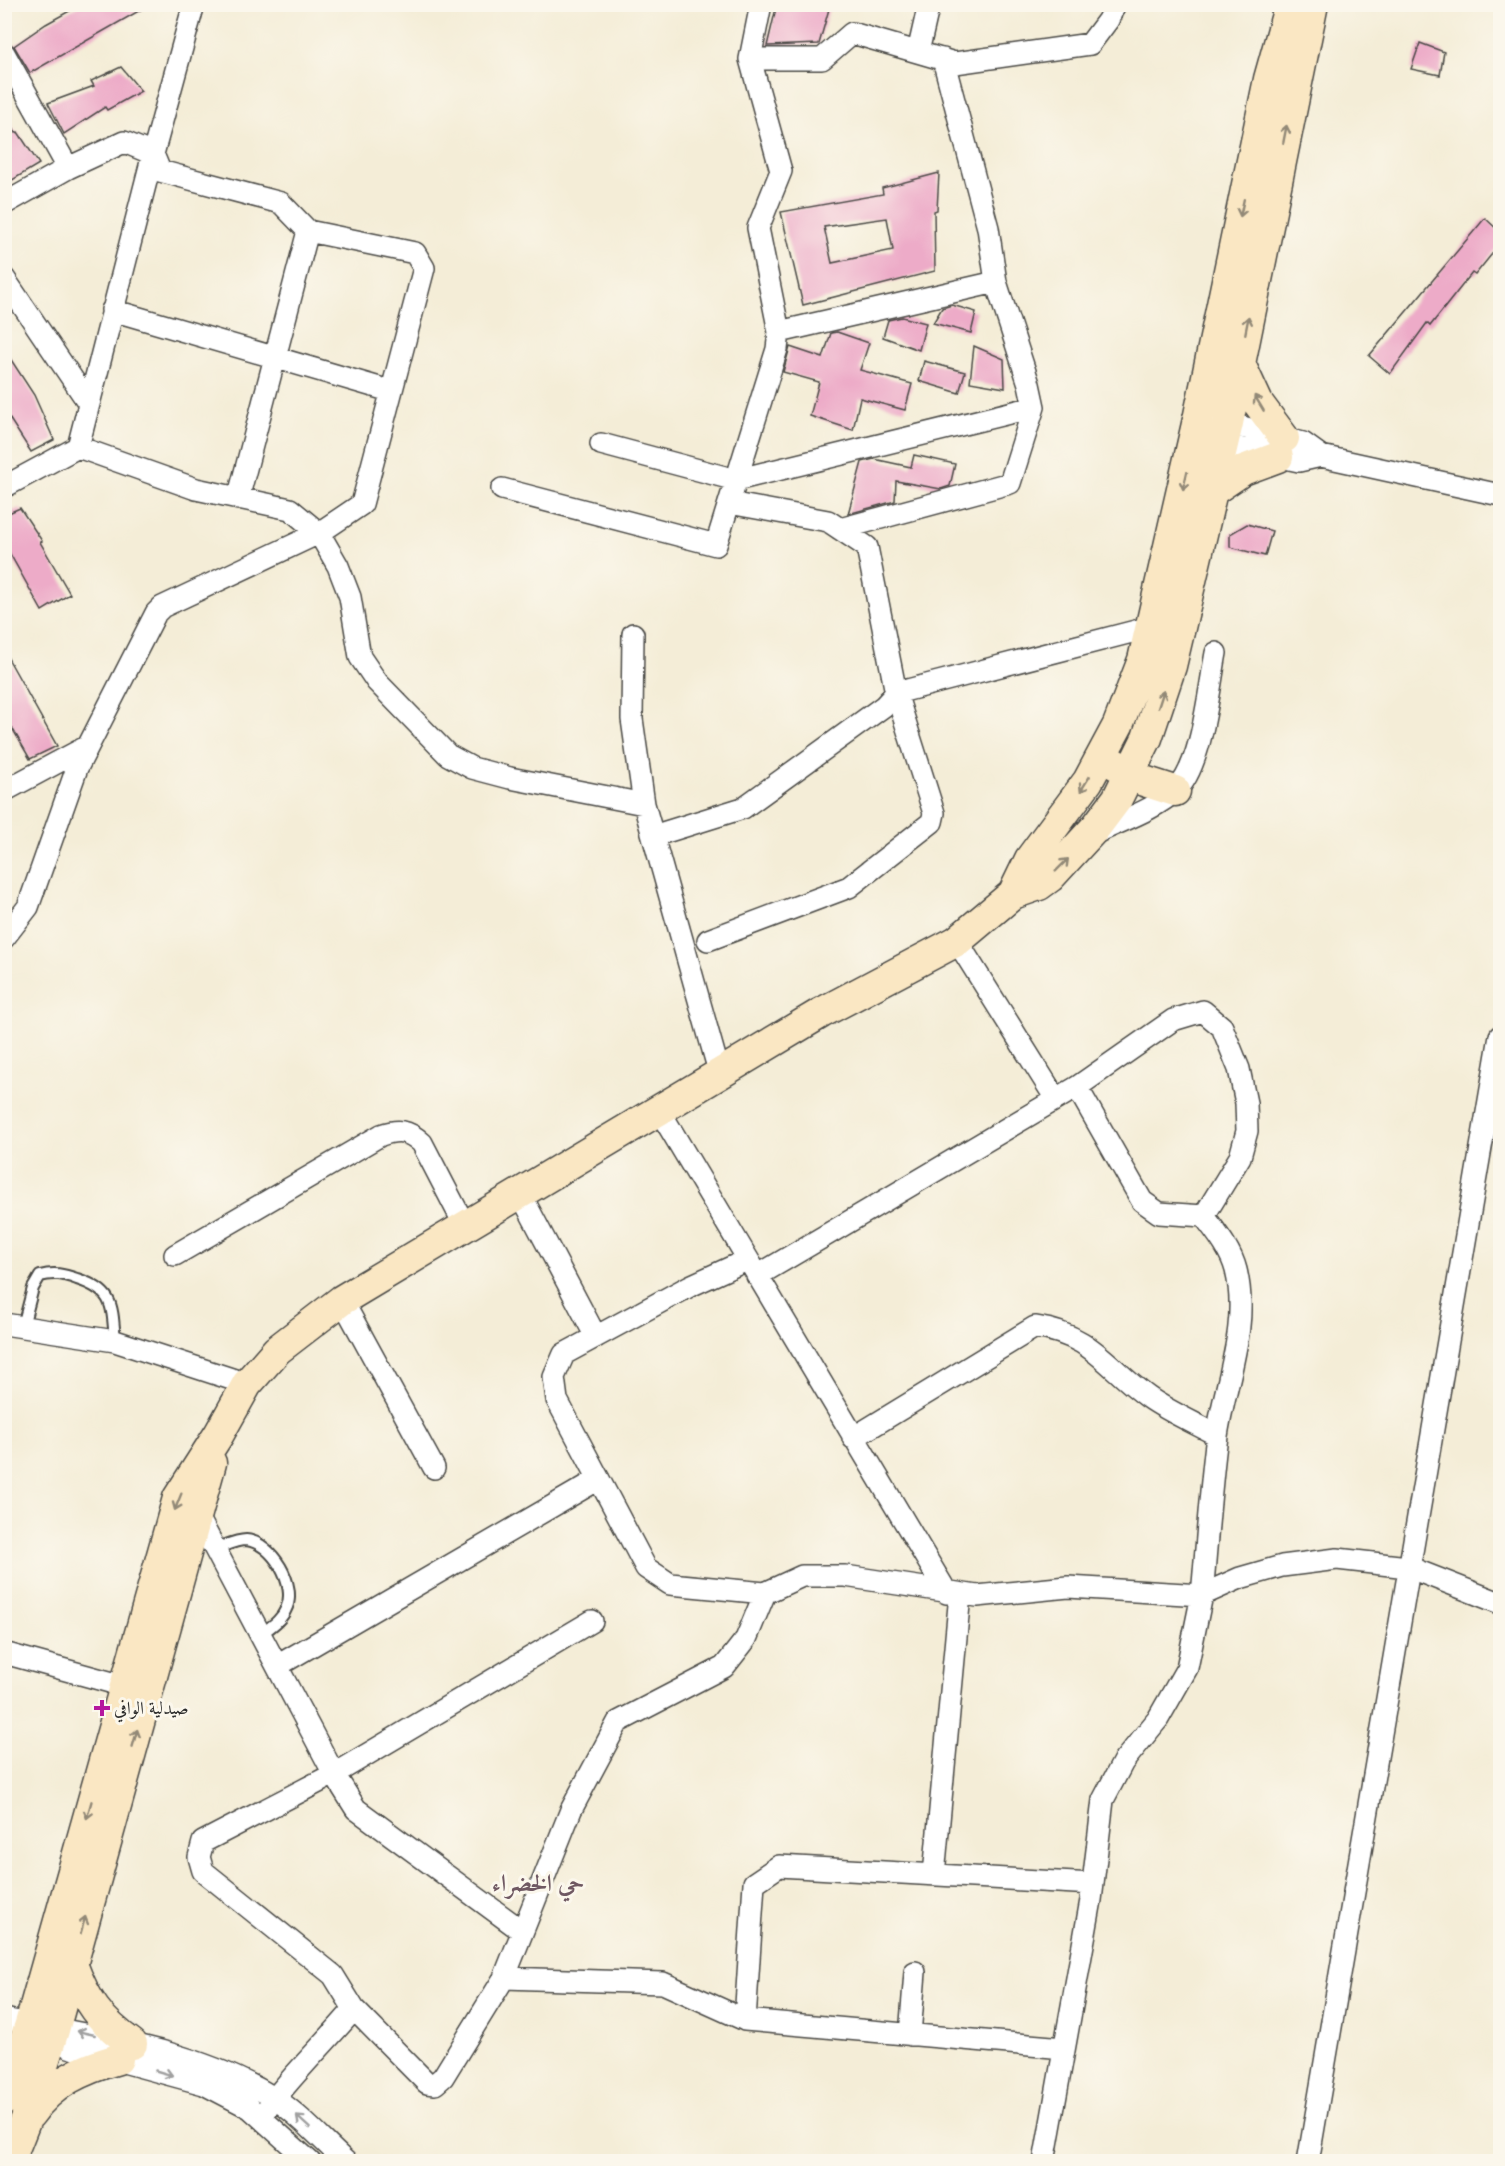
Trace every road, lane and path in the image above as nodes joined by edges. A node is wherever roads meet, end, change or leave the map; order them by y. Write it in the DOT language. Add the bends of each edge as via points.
graph roads {
  1 [pos="194,4"];
  2 [pos="761,4"];
  3 [pos="929,4"];
  4 [pos="1115,4"];
  5 [pos="1290,4"];
  6 [pos="1313,4"];
  7 [pos="918,52"];
  8 [pos="4,53"];
  9 [pos="750,59"];
  10 [pos="943,59"];
  11 [pos="153,154"];
  12 [pos="68,168"];
  13 [pos="4,204"];
  14 [pos="308,231"];
  15 [pos="4,278"];
  16 [pos="996,282"];
  17 [pos="112,310"];
  18 [pos="779,332"];
  19 [pos="274,358"];
  20 [pos="1240,364"];
  21 [pos="390,391"];
  22 [pos="88,402"];
  23 [pos="1034,407"];
  24 [pos="1211,430"];
  25 [pos="601,444"];
  26 [pos="78,447"];
  27 [pos="1281,447"];
  28 [pos="736,480"];
  29 [pos="4,487"];
  30 [pos="502,489"];
  31 [pos="1212,491"];
  32 [pos="1500,495"];
  33 [pos="238,499"];
  34 [pos="729,503"];
  35 [pos="840,529"];
  36 [pos="319,533"];
  37 [pos="1151,627"];
  38 [pos="633,634"];
  39 [pos="1216,653"];
  40 [pos="896,693"];
  41 [pos="88,746"];
  42 [pos="1101,756"];
  43 [pos="1130,773"];
  44 [pos="4,791"];
  45 [pos="1175,791"];
  46 [pos="644,804"];
  47 [pos="653,836"];
  48 [pos="1088,837"];
  49 [pos="1013,894"];
  50 [pos="4,938"];
  51 [pos="708,940"];
  52 [pos="957,941"];
  53 [pos="1500,1036"];
  54 [pos="720,1075"];
  55 [pos="1077,1087"];
  56 [pos="1056,1099"];
  57 [pos="659,1110"];
  58 [pos="520,1193"];
  59 [pos="1203,1216"];
  60 [pos="465,1226"];
  61 [pos="175,1255"];
  62 [pos="752,1268"];
  63 [pos="342,1300"];
  64 [pos="14,1325"];
  65 [pos="596,1336"];
  66 [pos="115,1341"];
  67 [pos="247,1384"];
  68 [pos="219,1434"];
  69 [pos="1217,1435"];
  70 [pos="853,1438"];
  71 [pos="434,1468"];
  72 [pos="599,1479"];
  73 [pos="196,1515"];
  74 [pos="214,1549"];
  75 [pos="1408,1568"];
  76 [pos="765,1593"];
  77 [pos="953,1593"];
  78 [pos="1202,1595"];
  79 [pos="1500,1603"];
  80 [pos="592,1621"];
  81 [pos="260,1635"];
  82 [pos="4,1653"];
  83 [pos="276,1666"];
  84 [pos="124,1686"];
  85 [pos="334,1774"];
  86 [pos="934,1875"];
  87 [pos="1093,1884"];
  88 [pos="522,1931"];
  89 [pos="72,1964"];
  90 [pos="915,1972"];
  91 [pos="504,1978"];
  92 [pos="354,2009"];
  93 [pos="745,2020"];
  94 [pos="29,2024"];
  95 [pos="910,2035"];
  96 [pos="1064,2048"];
  97 [pos="125,2051"];
  98 [pos="274,2098"];
  99 [pos="15,2109"];
  100 [pos="261,2117"];
  101 [pos="9,2162"];
  102 [pos="310,2162"];
  103 [pos="346,2162"];
  104 [pos="1044,2162"];
  105 [pos="1308,2162"];
  1 -- 11 [label="street"];
  2 -- 9 [label="street"];
  3 -- 7 [label="street"];
  4 -- 10 [label="street" via="1090,44 955,63"];
  5 -- 24 [label="street, one-way" via="1269,79"];
  20 -- 6 [label="street, one-way"];
  7 -- 9 [label="street" via="852,33 822,58"];
  7 -- 10 [label="street"];
  8 -- 12 [label="street"];
  9 -- 18 [label="street" via="781,171 758,228"];
  10 -- 16 [label="street" via="988,228"];
  11 -- 12 [label="street" via="124,142"];
  11 -- 14 [label="street" via="160,171 281,203"];
  11 -- 17 [label="street"];
  12 -- 13 [label="street"];
  14 -- 19 [label="street"];
  14 -- 21 [label="street" via="415,253 424,268"];
  15 -- 22 [label="street"];
  16 -- 18 [label="street"];
  16 -- 23 [label="street"];
  17 -- 19 [label="street"];
  17 -- 22 [label="street"];
  18 -- 28 [label="street"];
  19 -- 21 [label="street"];
  19 -- 33 [label="street"];
  20 -- 24 [label="street"];
  27 -- 20 [label="street, one-way"];
  21 -- 36 [label="street" via="362,504"];
  22 -- 26 [label="street"];
  23 -- 28 [label="street"];
  23 -- 35 [label="street" via="1010,483"];
  24 -- 27 [label="street"];
  24 -- 31 [label="street"];
  24 -- 37 [label="street, one-way"];
  25 -- 28 [label="street"];
  26 -- 29 [label="street"];
  26 -- 33 [label="street" via="196,489"];
  27 -- 31 [label="street"];
  27 -- 32 [label="street" via="1303,443 1321,456"];
  28 -- 34 [label="street"];
  30 -- 34 [label="street" via="716,545"];
  43 -- 31 [label="street, one-way" via="1147,738 1171,666"];
  33 -- 36 [label="street" via="290,509"];
  34 -- 35 [label="street" via="828,521"];
  35 -- 40 [label="street" via="867,547"];
  36 -- 41 [label="street" via="162,607"];
  36 -- 46 [label="street" via="350,597 360,657 377,682 448,755 472,768 501,776"];
  37 -- 40 [label="street"];
  37 -- 42 [label="street" via="1131,693"];
  38 -- 46 [label="street" via="632,719"];
  39 -- 45 [label="street" via="1195,758 1188,776"];
  40 -- 47 [label="street" via="884,706 743,808"];
  40 -- 51 [label="street" via="934,813 932,822 849,886"];
  41 -- 44 [label="street"];
  41 -- 50 [label="street" via="28,907"];
  42 -- 43 [label="street"];
  42 -- 49 [label="street, one-way" via="1073,804 1030,859"];
  43 -- 45 [label="street"];
  43 -- 48 [label="street" via="1117,799"];
  45 -- 48 [label="street"];
  46 -- 47 [label="street"];
  47 -- 54 [label="street"];
  49 -- 48 [label="street, one-way" via="1050,877"];
  49 -- 52 [label="street"];
  52 -- 54 [label="street" via="821,1013"];
  52 -- 56 [label="street"];
  53 -- 75 [label="street"];
  54 -- 57 [label="street"];
  55 -- 56 [label="street"];
  55 -- 59 [label="street" via="1142,1201 1159,1214"];
  55 -- 59 [label="street" via="1173,1020 1203,1011 1222,1027 1239,1069 1247,1131 1240,1157"];
  56 -- 62 [label="street"];
  57 -- 58 [label="street"];
  57 -- 62 [label="street"];
  58 -- 60 [label="street"];
  58 -- 65 [label="street"];
  59 -- 69 [label="street" via="1225,1244 1236,1268 1241,1295 1240,1323"];
  60 -- 61 [label="street" via="422,1143 411,1133 396,1130"];
  60 -- 63 [label="street"];
  62 -- 65 [label="street" via="690,1286"];
  62 -- 70 [label="street"];
  63 -- 67 [label="street" via="277,1350"];
  63 -- 71 [label="street"];
  64 -- 66 [label="street"];
  64 -- 66 [label="lane" via="40,1276 52,1272 98,1286 113,1310"];
  65 -- 72 [label="street" via="564,1354 554,1377 557,1400"];
  66 -- 67 [label="street"];
  67 -- 68 [label="street"];
  68 -- 73 [label="street"];
  68 -- 84 [label="street, one-way" via="177,1498"];
  69 -- 70 [label="street" via="1148,1397 1086,1343 1059,1330 1035,1327"];
  69 -- 78 [label="street"];
  70 -- 77 [label="street"];
  72 -- 76 [label="street" via="646,1568 670,1584"];
  72 -- 83 [label="street"];
  73 -- 74 [label="street"];
  89 -- 73 [label="street, one-way"];
  74 -- 81 [label="street"];
  74 -- 81 [label="lane" via="244,1540 256,1543 265,1547 287,1581 288,1607 279,1621"];
  75 -- 78 [label="street" via="1337,1559 1304,1563 1240,1578"];
  75 -- 79 [label="street"];
  75 -- 105 [label="street"];
  76 -- 77 [label="street" via="802,1576 845,1576"];
  76 -- 88 [label="street" via="746,1639 724,1667 618,1722 571,1810"];
  77 -- 78 [label="street" via="976,1596 1068,1587"];
  77 -- 86 [label="street"];
  78 -- 87 [label="street" via="1187,1668 1158,1719 1123,1762 1103,1800"];
  80 -- 85 [label="street"];
  81 -- 83 [label="street"];
  82 -- 84 [label="street"];
  83 -- 85 [label="street"];
  84 -- 94 [label="street, one-way"];
  85 -- 88 [label="street" via="356,1809"];
  85 -- 92 [label="street" via="203,1842 200,1857 203,1870 333,1976"];
  86 -- 87 [label="street"];
  86 -- 93 [label="street" via="779,1866 754,1883"];
  87 -- 96 [label="street"];
  88 -- 91 [label="street"];
  89 -- 94 [label="street"];
  89 -- 97 [label="street" via="94,2012"];
  90 -- 95 [label="street"];
  91 -- 92 [label="street" via="461,2052 435,2084 427,2083"];
  91 -- 93 [label="street" via="663,1983"];
  92 -- 98 [label="street"];
  93 -- 95 [label="street"];
  94 -- 97 [label="street" via="76,2031"];
  94 -- 99 [label="street"];
  95 -- 96 [label="street"];
  96 -- 104 [label="street"];
  97 -- 98 [label="street" via="219,2071"];
  97 -- 99 [label="street" via="71,2076"];
  97 -- 100 [label="street, one-way" via="204,2084"];
  98 -- 100 [label="street"];
  103 -- 98 [label="street, one-way"];
  99 -- 101 [label="street"];
  100 -- 102 [label="street"];
}
